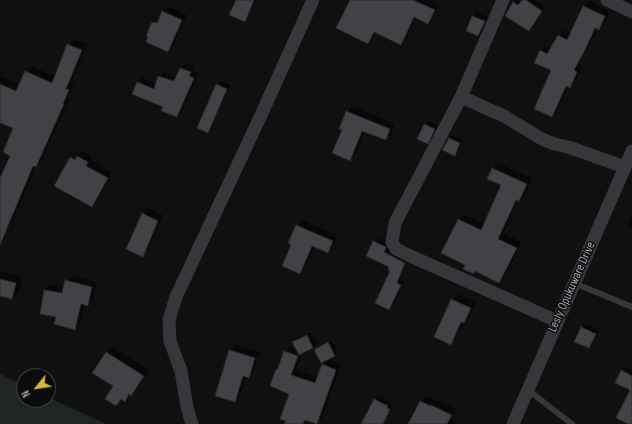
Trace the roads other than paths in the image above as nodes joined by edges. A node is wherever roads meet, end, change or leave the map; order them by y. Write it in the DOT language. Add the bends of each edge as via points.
graph roads {
  1 [pos="313,0"];
  2 [pos="503,0"];
  3 [pos="608,0"];
  4 [pos="632,12"];
  5 [pos="461,97"];
  6 [pos="632,150"];
  7 [pos="628,168"];
  8 [pos="574,283"];
  9 [pos="632,307"];
  10 [pos="557,321"];
  11 [pos="527,389"];
  12 [pos="192,424"];
  13 [pos="513,424"];
  14 [pos="572,424"];
  1 -- 12 [label="street" via="176,297 169,320 170,340"];
  2 -- 5 [label="street"];
  3 -- 4 [label="street"];
  5 -- 7 [label="street" via="504,116 554,144"];
  5 -- 10 [label="street" via="395,223 392,242 396,249 408,255"];
  6 -- 7 [label="street, Lesly Opukuware Drive"];
  7 -- 8 [label="street, Lesly Opukuware Drive"];
  8 -- 9 [label="lane"];
  8 -- 10 [label="street, Lesly Opukuware Drive"];
  10 -- 11 [label="street, Lesly Opukuware Drive"];
  11 -- 13 [label="street, Lesly Opukuware Drive"];
  11 -- 14 [label="lane"];
}
